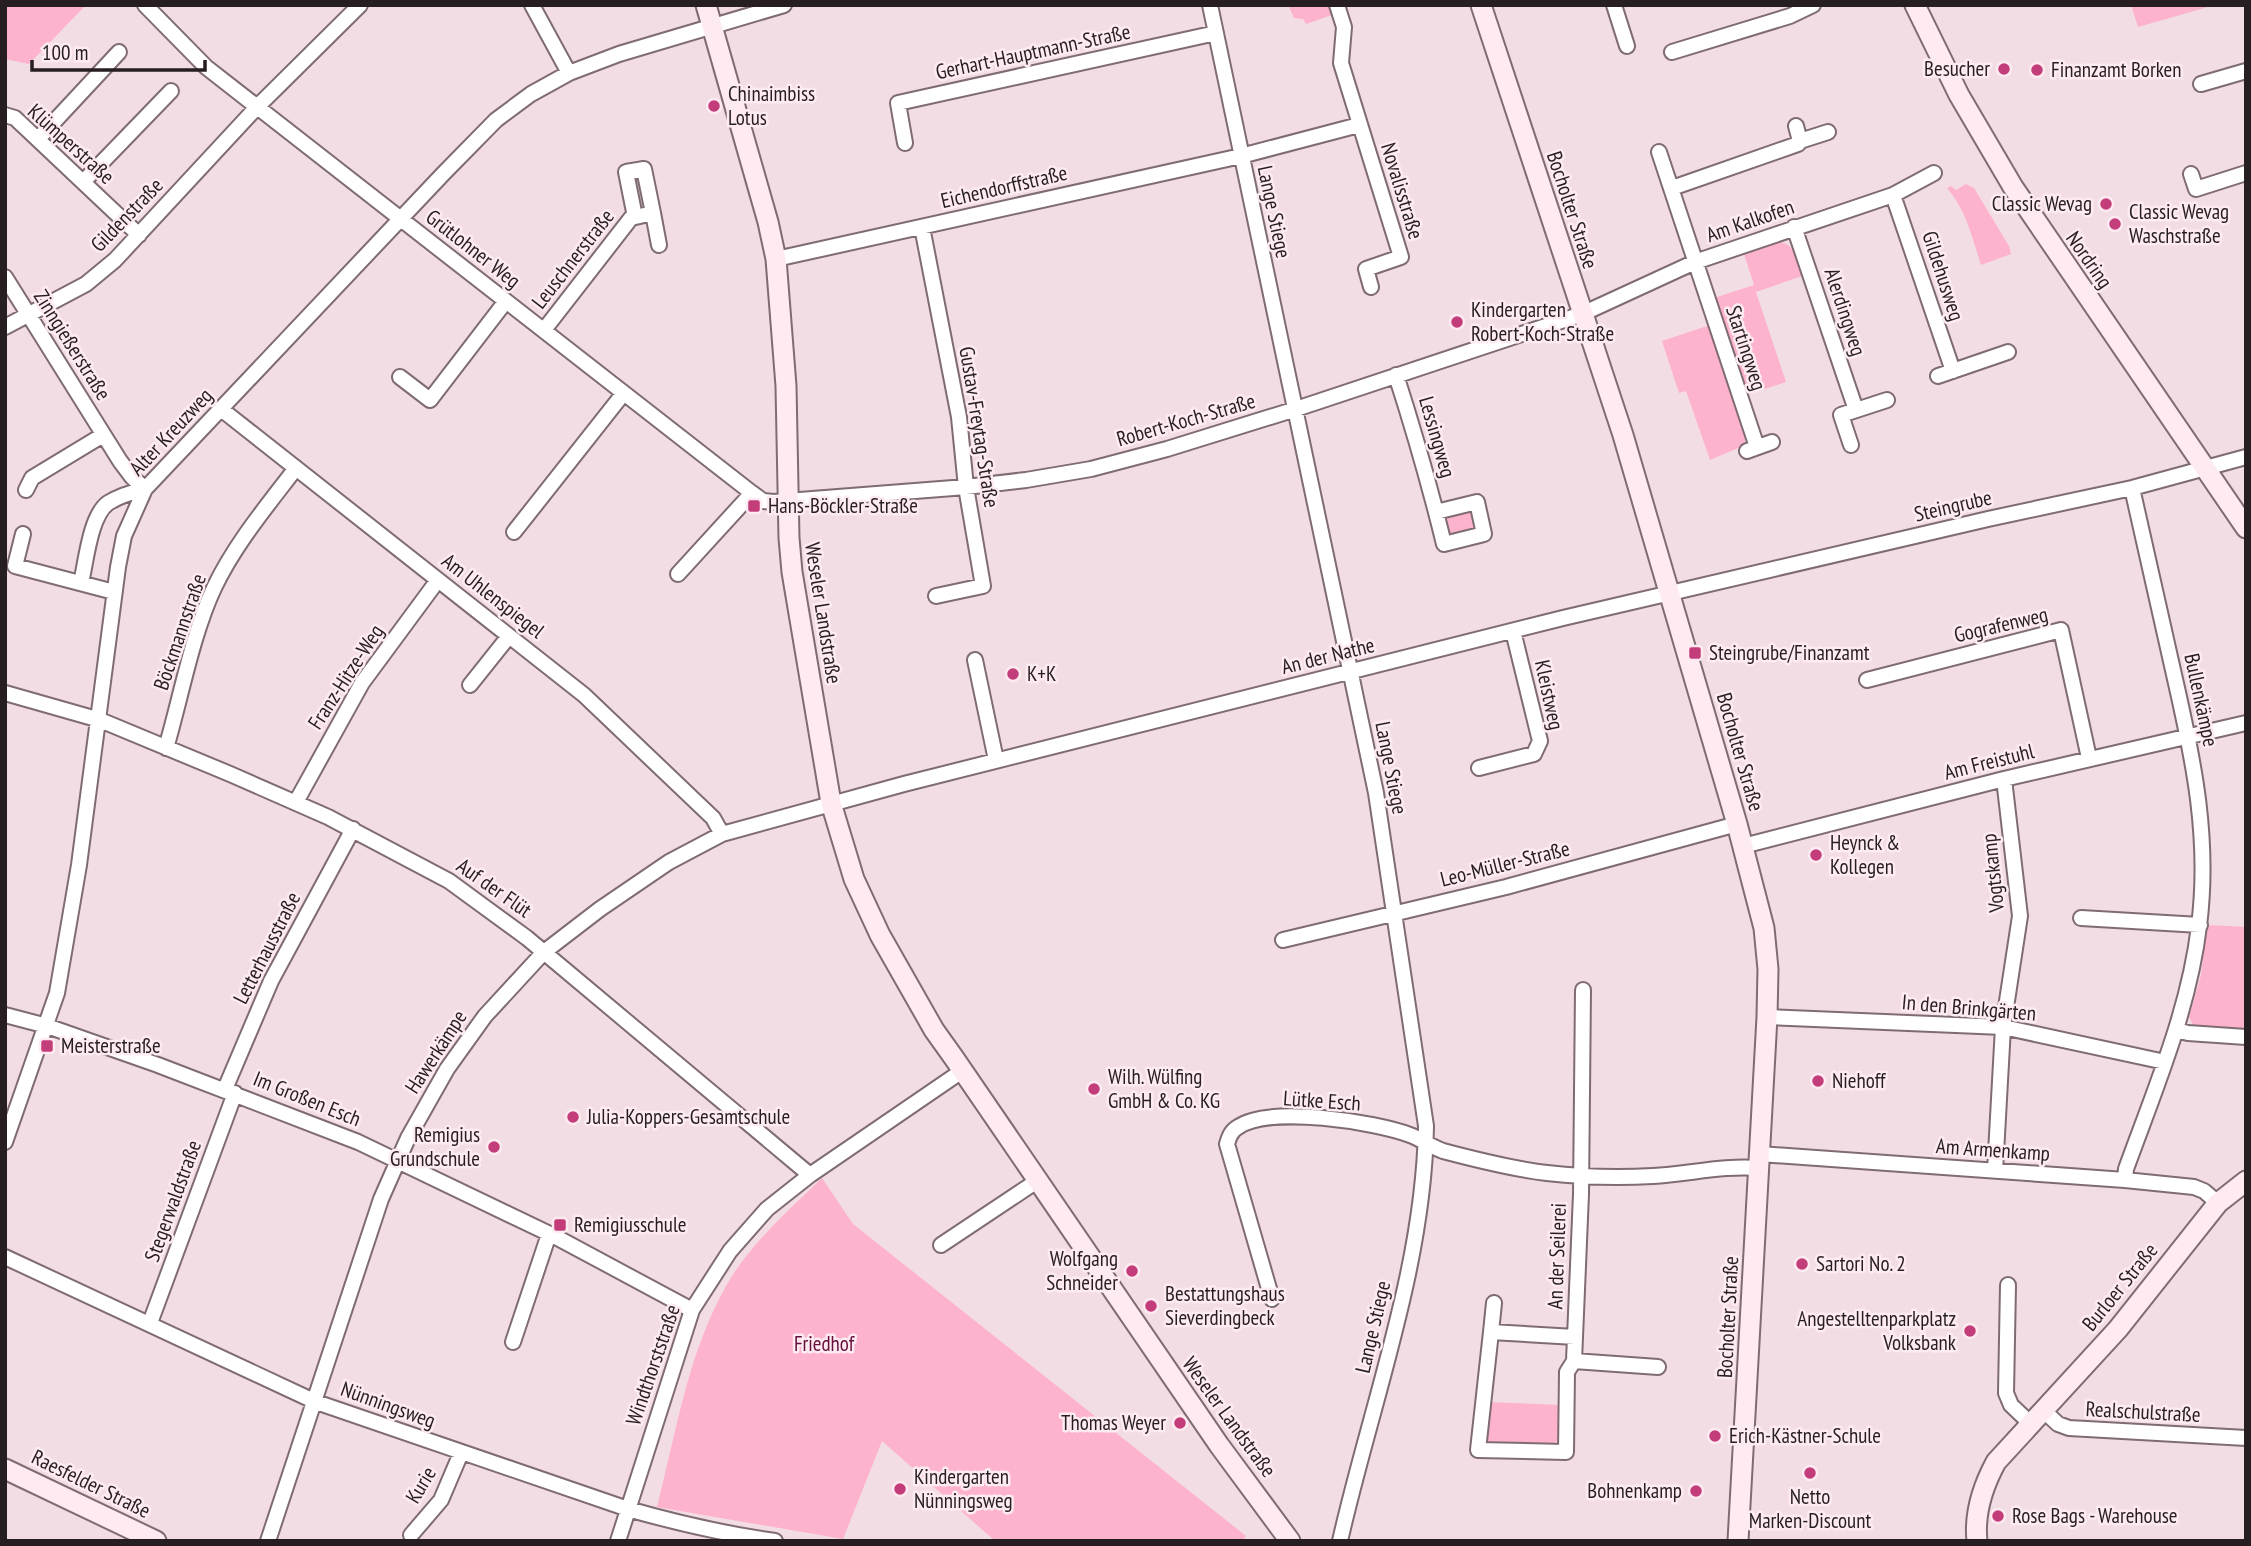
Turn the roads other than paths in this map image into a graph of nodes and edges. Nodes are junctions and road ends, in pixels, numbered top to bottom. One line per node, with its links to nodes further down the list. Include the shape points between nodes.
1 (145, 5): 21 (street, Grütlohner Weg, via 206,66)
2 (360, 5): 21 (street, Gildenstraße)
3 (532, 5): 18 (street)
4 (706, 5): 12 (street, Weseler Landstraße)
5 (784, 5): 12 (street, Alter Kreuzweg)
6 (1210, 5): 13 (street, Lange Stiege)
7 (1337, 5): 23 (street, Novalisstraße, via 1344,27 1341,63)
8 (1481, 5): 49 (street, Bocholter Straße)
9 (1614, 5): 14 (street)
10 (1813, 5): 16 (street)
11 (1915, 5): 67 (street, Nordring, via 2013,187)
12 (712, 26): 18 (street, Alter Kreuzweg); 44 (street, Weseler Landstraße)
13 (1216, 33): 28 (street, Gerhart-Hauptmann-Straße, via 898,103); 30 (street, Lange Stiege)
14 (1627, 46)
15 (119, 52): 26 (street)
16 (1672, 52)
17 (2246, 71): 19 (street)
18 (569, 73): 39 (street, Alter Kreuzweg, via 496,120)
19 (2201, 84)
20 (171, 91): 34 (street)
21 (257, 107): 39 (street, Grütlohner Weg); 42 (street, Gildenstraße)
22 (5, 115): 26 (street, Klümperstraße)
23 (1359, 125): 30 (street, Novalisstraße); 47 (street, Novalisstraße, via 1401,257 1366,269)
24 (1796, 127): 27 (street)
25 (1828, 132): 27 (street)
26 (38, 139): 34 (street, Klümperstraße)
27 (1800, 141): 35 (street)
28 (905, 143)
29 (1659, 152): 35 (street, Startingweg)
30 (1241, 156): 40 (street, Eichendorffstraße); 61 (street, Lange Stiege)
31 (1934, 173): 36 (street, Am Kalkofen)
32 (2246, 173): 33 (street, via 2196,189)
33 (2191, 174)
34 (83, 182): 42 (street, Klümperstraße)
35 (1672, 188): 45 (street, Startingweg)
36 (1893, 194): 41 (street, Am Kalkofen); 54 (street, Gildehusweg)
37 (653, 213): 38 (street, Leuschnerstraße); 38 (street, Leuschnerstraße, via 644,169 626,172); 43 (street, Leuschnerstraße)
38 (635, 216): 52 (street, Leuschnerstraße)
39 (401, 220): 48 (street, Grütlohner Weg); 60 (street, Alter Kreuzweg)
40 (922, 227): 44 (street, Eichendorffstraße); 69 (street, Gustav-Freytag-Straße, via 959,417)
41 (1794, 227): 45 (street, Am Kalkofen); 62 (street, Alerdingweg)
42 (139, 235): 50 (street, Gildenstraße, via 86,284)
43 (659, 244)
44 (776, 259): 74 (street, Weseler Landstraße, via 786,386)
45 (1695, 262): 49 (street, Am Kalkofen); 64 (street, Startingweg, via 1752,449)
46 (5, 277): 50 (street, Zinngießerstraße)
47 (1371, 287)
48 (506, 300): 52 (street, Grütlohner Weg); 57 (street, via 430,400)
49 (1582, 314): 55 (street, Robert-Koch-Straße); 83 (street, Bocholter Straße)
50 (29, 316): 51 (street, Gildenstraße); 63 (street, Zinngießerstraße)
51 (5, 327)
52 (544, 330): 58 (street, Grütlohner Weg)
53 (2008, 352): 54 (street)
54 (1953, 371): 56 (street)
55 (1396, 375): 61 (street, Robert-Koch-Straße); 75 (street, Lessingweg)
56 (1938, 376)
57 (400, 377)
58 (623, 394): 73 (street, Grütlohner Weg); 77 (street)
59 (1887, 400): 62 (street)
60 (221, 409): 68 (street, Am Uhlenspiegel); 71 (street, Alter Kreuzweg)
61 (1296, 409): 69 (street, Robert-Koch-Straße, via 1091,469); 88 (street, Lange Stiege)
62 (1856, 410): 65 (street, via 1842,415)
63 (103, 435): 71 (street, Zinngießerstraße); 72 (street, Zinngießerstraße, via 32,478)
64 (1772, 442)
65 (1851, 445)
66 (2246, 457): 67 (street, Steingrube)
67 (2204, 467): 70 (street, Steingrube); 76 (street, Nordring)
68 (296, 468): 80 (street, Am Uhlenspiegel); 95 (street, Böckmannstraße, via 231,556 214,588)
69 (965, 487): 74 (street, Robert-Koch-Straße); 84 (street, Gustav-Freytag-Straße, via 983,586)
70 (2132, 488): 83 (street, Steingrube); 94 (street, Bullenkämpe)
71 (145, 489): 81 (street, via 106,505 95,521); 82 (street, Alter Kreuzweg, via 124,536)
72 (26, 490)
73 (752, 493): 74 (street, Grütlohner Weg, via 763,500); 79 (street)
74 (788, 501): 101 (street, Weseler Landstraße, via 792,572)
75 (1436, 512)
76 (2246, 528)
77 (514, 532)
78 (23, 534): 81 (street, via 15,566)
79 (678, 574)
80 (438, 580): 86 (street, Am Uhlenspiegel); 100 (street, Franz-Hitze-Weg, via 362,683)
81 (81, 583): 82 (street)
82 (114, 592): 92 (street, Alter Kreuzweg)
83 (1670, 593): 85 (street, An der Nathe); 102 (street, Bocholter Straße)
84 (936, 596)
85 (1513, 631): 88 (street, An der Nathe); 98 (street, Kleistweg, via 1540,741 1534,754)
86 (509, 636): 90 (street); 104 (street, Am Uhlenspiegel, via 591,702 713,818)
87 (975, 660): 97 (street)
88 (1350, 671): 97 (street, An der Nathe); 106 (street, Lange Stiege)
89 (1867, 680): 96 (street, Gografenweg, via 2061,630)
90 (470, 685)
91 (5, 693): 92 (street, Auf der Flüt)
92 (100, 720): 95 (street, Auf der Flüt); 114 (street, Alter Kreuzweg, via 75,891)
93 (2246, 723): 94 (street, Am Freistuhl)
94 (2188, 737): 96 (street, Am Freistuhl); 108 (street, Bullenkämpe, via 2203,834)
95 (166, 748): 100 (street, Auf der Flüt)
96 (2089, 758): 99 (street, Am Freistuhl)
97 (996, 760): 101 (street, An der Nathe)
98 (1479, 768)
99 (2004, 779): 105 (street, Am Freistuhl); 115 (street, Vogtskamp, via 2020,916)
100 (296, 802): 103 (street, Auf der Flüt)
101 (831, 803): 104 (street, Hawerkämpe); 119 (street, Weseler Landstraße, via 854,879 880,935)
102 (1737, 824): 105 (street, Bocholter Straße); 106 (street, Leo-Müller-Straße)
103 (352, 829): 110 (street, Auf der Flüt, via 449,881); 120 (street, Letterhausstraße, via 271,981)
104 (722, 834): 110 (street, Hawerkämpe, via 669,862)
105 (1743, 846): 113 (street, Bocholter Straße, via 1764,928)
106 (1395, 913): 109 (street, Leo-Müller-Straße); 122 (street, Lange Stiege)
107 (2081, 918): 108 (street)
108 (2200, 925): 116 (street, Bullenkämpe)
109 (1283, 940)
110 (544, 952): 123 (street, Hawerkämpe, via 485,1016 447,1069); 126 (street, Auf der Flüt)
111 (1583, 990): 127 (street)
112 (5, 1014): 114 (street)
113 (1767, 1017): 115 (street, In den Brinkgärten); 124 (street, Bocholter Straße)
114 (47, 1026): 120 (street, Im Großen Esch); 121 (street, Alter Kreuzweg)
115 (2003, 1027): 118 (street, In den Brinkgärten); 125 (street, Vogtskamp)
116 (2176, 1030): 117 (street); 118 (street, Bullenkämpe)
117 (2246, 1037)
118 (2165, 1062): 128 (street, Bullenkämpe)
119 (962, 1071): 126 (street, Windthorststraße); 129 (street, Weseler Landstraße)
120 (230, 1091): 123 (street, Im Großen Esch); 139 (street, Stegerwaldstraße)
121 (5, 1142)
122 (1425, 1143): 127 (street, Lütke Esch, via 1515,1168); 136 (street, Lütke Esch, via 1411,1135 1359,1123 1302,1116 1277,1116 1240,1125 1231,1133 1227,1144 1230,1158); 157 (street, Lange Stiege, via 1401,1303)
123 (397, 1161): 132 (street, Im Großen Esch); 145 (street, Hawerkämpe)
124 (1759, 1161): 125 (street, Am Armenkamp); 127 (street, Lütke Esch, via 1742,1167 1654,1176); 158 (street, Bocholter Straße)
125 (1995, 1171): 128 (street, Am Armenkamp)
126 (810, 1175): 138 (street, Windthorststraße, via 767,1209 730,1251)
127 (1580, 1176): 141 (street, An der Seilerei)
128 (2125, 1180): 131 (street, Am Armenkamp, via 2194,1187)
129 (1037, 1181): 133 (street); 156 (street, Weseler Landstraße)
130 (2246, 1181): 131 (street, Burloer Straße)
131 (2218, 1203): 146 (street, Burloer Straße, via 2118,1329)
132 (549, 1234): 138 (street, Im Großen Esch); 142 (street)
133 (941, 1245)
134 (5, 1257): 139 (street, Nünningsweg)
135 (2008, 1285): 146 (street, via 2006,1393 2011,1405)
136 (1272, 1298)
137 (1493, 1303): 140 (street)
138 (692, 1310): 150 (street, Windthorststraße)
139 (150, 1323): 145 (street, Nünningsweg)
140 (1491, 1332): 141 (street, An der Seilerei); 143 (street, An der Seilerei, via 1478,1450 1566,1452 1567,1372)
141 (1575, 1337): 143 (street, An der Seilerei)
142 (513, 1342)
143 (1574, 1361): 144 (street)
144 (1658, 1367)
145 (316, 1402): 148 (street, Nünningsweg); 153 (street, Hawerkämpe)
146 (2037, 1418): 147 (street, Realschulstraße, via 2069,1428); 159 (street, Burloer Straße, via 1990,1474 1978,1510)
147 (2246, 1438)
148 (461, 1453): 150 (street, Nünningsweg); 151 (street, Kurie, via 441,1500)
149 (5, 1469): 152 (street, Raesfelder Straße)
150 (628, 1509): 154 (street, Windthorststraße); 155 (street, Nünningsweg)
151 (411, 1535)
152 (156, 1541)
153 (268, 1541)
154 (618, 1541)
155 (775, 1541)
156 (1290, 1541)
157 (1340, 1541)
158 (1738, 1541)
159 (1977, 1541)

